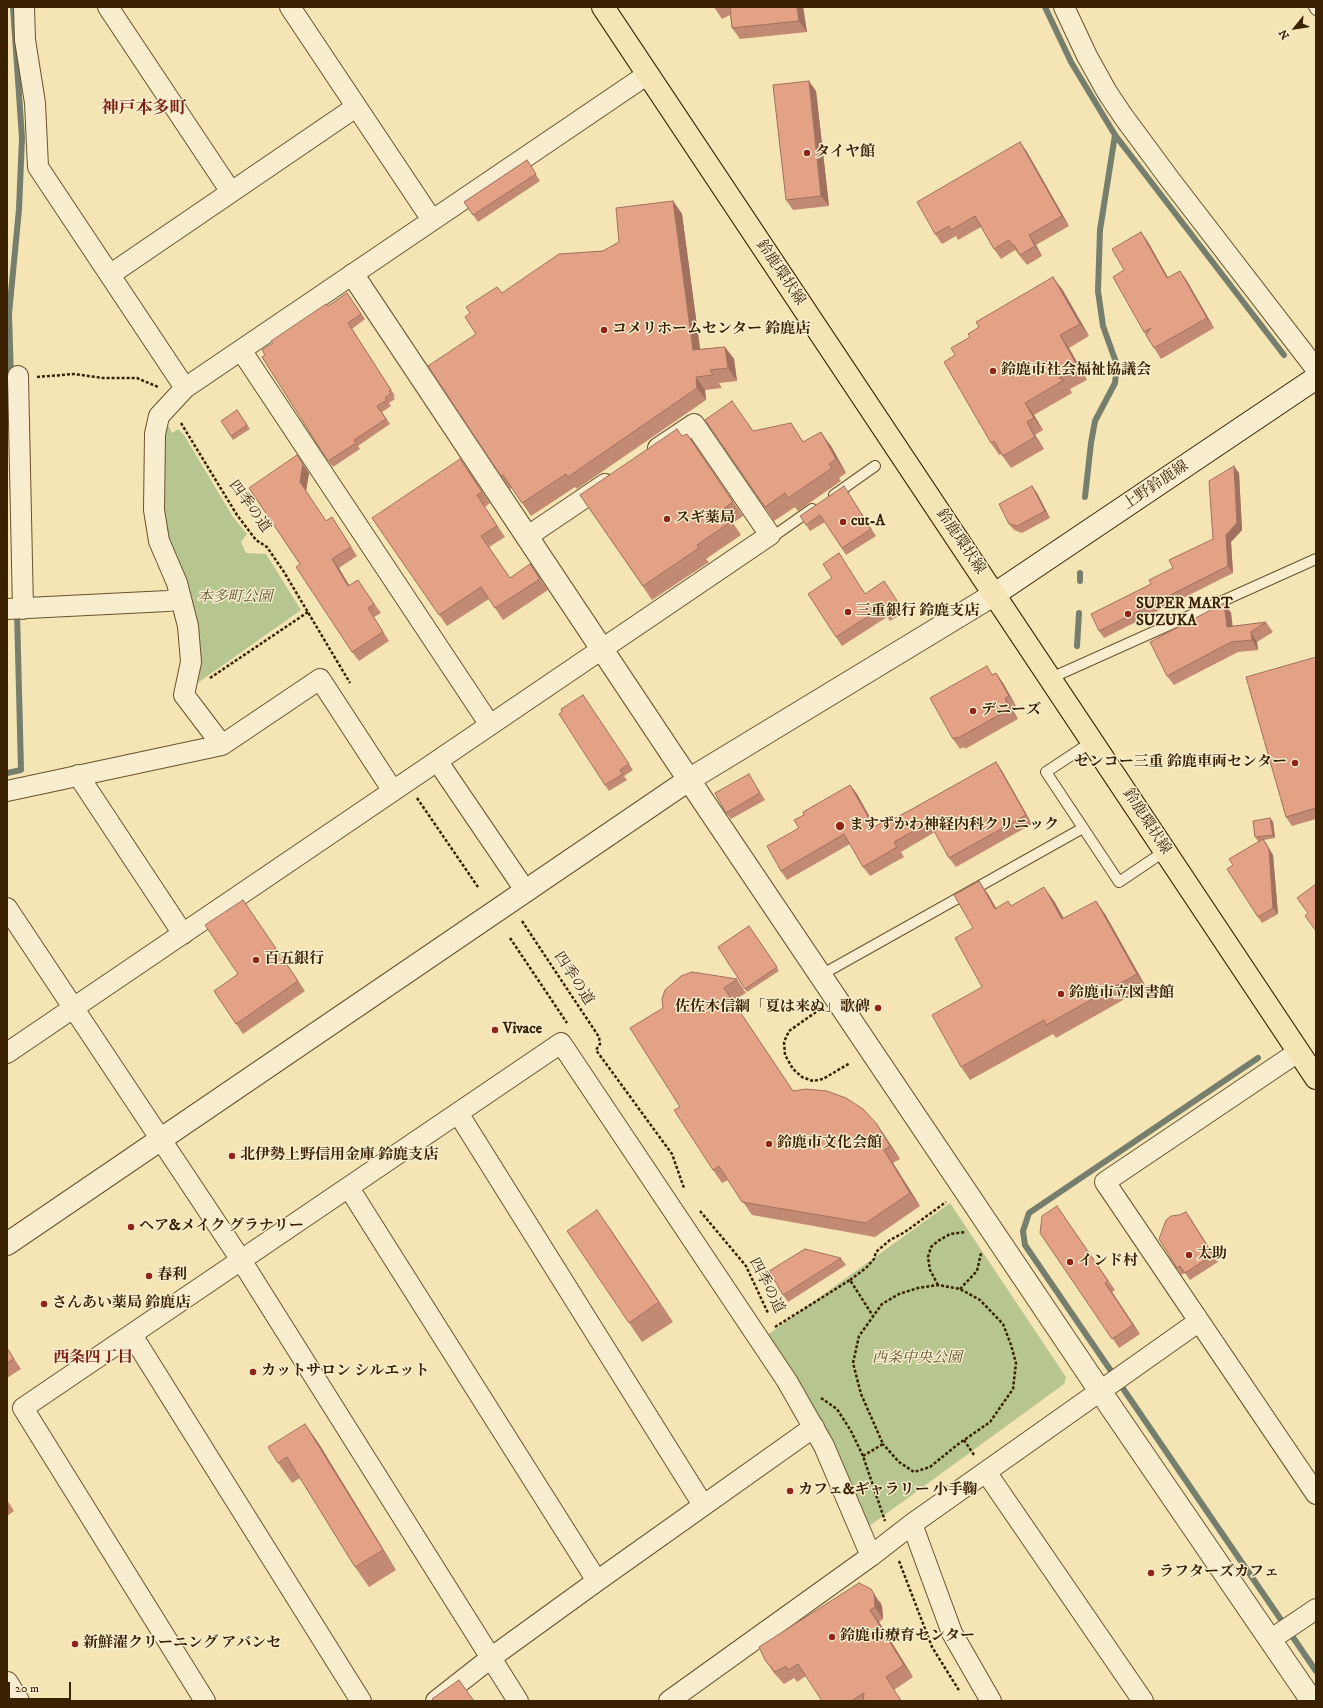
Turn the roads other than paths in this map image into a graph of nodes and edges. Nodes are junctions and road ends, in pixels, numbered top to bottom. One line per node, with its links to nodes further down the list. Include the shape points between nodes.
1 (24, 7): 12 (street, via 35,103 38,167)
2 (108, 7): 10 (street)
3 (290, 7): 9 (street)
4 (604, 7): 8 (main road, 鈴鹿環状線)
5 (1064, 7): 15 (street, via 1090,62 1123,116)
6 (1314, 7): 7 (lane)
7 (1316, 10)
8 (648, 74): 11 (street); 25 (main road, 鈴鹿環状線)
9 (356, 107): 10 (street); 11 (street)
10 (231, 192): 12 (street)
11 (432, 220): 13 (street)
12 (111, 274): 18 (street)
13 (352, 275): 14 (street); 23 (street)
14 (241, 350): 18 (street); 30 (street)
15 (1316, 369)
16 (18, 376): 27 (street)
17 (1316, 378): 25 (street, 上野鈴鹿線)
18 (185, 388): 26 (street, via 159,416 155,434 154,510 159,541)
19 (643, 458): 22 (street, via 694,424)
20 (875, 466): 22 (lane, via 778,533)
21 (618, 475): 23 (street)
22 (770, 535): 28 (street)
23 (528, 536): 28 (street)
24 (1316, 559): 29 (lane)
25 (995, 594): 29 (main road, 鈴鹿環状線); 35 (street, 上野鈴鹿線)
26 (181, 599): 27 (street); 32 (street, via 188,626 191,662 184,695)
27 (17, 609)
28 (602, 649): 30 (street); 35 (street)
29 (1051, 678): 31 (main road, 鈴鹿環状線)
30 (490, 725): 33 (street)
31 (1093, 741): 38 (lane, via 1046,772); 39 (main road, 鈴鹿環状線)
32 (222, 745): 34 (street); 36 (street, via 320,679)
33 (438, 762): 36 (street); 40 (street)
34 (78, 775): 37 (street); 42 (street)
35 (690, 779): 40 (street, 上野鈴鹿線); 43 (street)
36 (400, 787): 42 (street)
37 (7, 791)
38 (1084, 828): 39 (lane, via 1119,882); 43 (lane)
39 (1165, 851): 45 (main road, 鈴鹿環状線)
40 (526, 890): 49 (street, 上野鈴鹿線)
41 (7, 908): 44 (street)
42 (183, 934): 44 (street)
43 (821, 974): 55 (street)
44 (74, 1009): 46 (street); 49 (street)
45 (1298, 1052): 47 (main road, 鈴鹿環状線); 53 (street, via 1105,1182)
46 (7, 1053)
47 (1316, 1078)
48 (458, 1113): 50 (street); 56 (street, via 561,1043); 59 (street)
49 (161, 1139): 51 (street, 上野鈴鹿線); 52 (street)
50 (349, 1188): 52 (street); 62 (street)
51 (7, 1244)
52 (241, 1260): 54 (street); 65 (street)
53 (1198, 1322): 55 (street); 58 (street)
54 (132, 1335): 68 (street, via 23,1408); 69 (street)
55 (1103, 1389): 57 (street); 64 (street)
56 (814, 1427): 59 (street); 61 (street)
57 (981, 1464): 60 (street); 74 (street)
58 (1316, 1494)
59 (703, 1505): 62 (street)
60 (912, 1524): 61 (street); 73 (street, via 952,1633)
61 (871, 1556): 72 (street)
62 (597, 1581): 65 (street)
63 (1316, 1609): 64 (street)
64 (1273, 1638): 75 (street)
65 (492, 1657): 70 (street); 71 (street)
66 (7, 1683): 67 (street)
67 (18, 1701)
68 (204, 1701)
69 (361, 1701)
70 (436, 1701)
71 (518, 1701)
72 (669, 1701)
73 (991, 1701)
74 (1143, 1701)
75 (1312, 1701)

